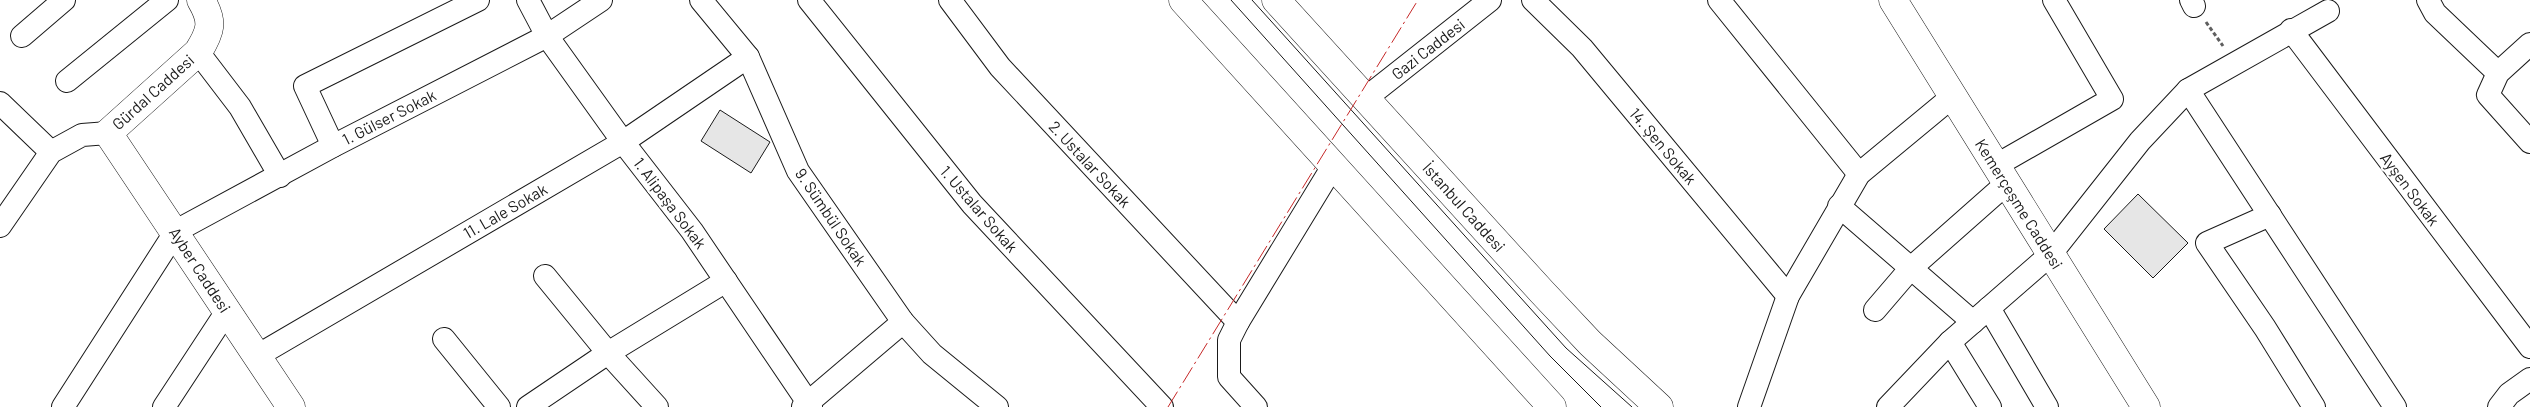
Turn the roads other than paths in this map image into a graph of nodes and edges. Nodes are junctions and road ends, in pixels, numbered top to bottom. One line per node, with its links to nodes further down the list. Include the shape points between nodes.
1 (64, 0): 20 (street)
2 (167, 0): 26 (street)
3 (201, 0): 23 (main road, Gürdal Caddesi, via 209,14 210,26)
4 (478, 0): 34 (street, via 305,86)
5 (528, 0): 21 (street, 1. Alipaşa Sokak)
6 (601, 0): 21 (street, 1. Gülser Sokak)
7 (701, 0): 24 (street, 9. Sümbül Sokak)
8 (809, 0): 68 (street, 1. Ustalar Sokak, via 972,204)
9 (950, 0): 53 (street, 2. Ustalar Sokak, via 1000,68)
10 (1182, 0): 36 (main road)
11 (1276, 0): 28 (main road, İstanbul Caddesi)
12 (1490, 0): 28 (street, Gazi Caddesi)
13 (1533, 0): 48 (street, 14. Şen Sokak, via 1582,48)
14 (1719, 0): 37 (street)
15 (1894, 0): 29 (main road, Kemerçeşme Caddesi)
16 (2054, 0): 38 (street, via 2112,99)
17 (2428, 0): 25 (street, via 2435,13)
18 (2328, 11): 19 (street)
19 (2291, 30): 27 (street); 56 (street, Ayşen Sokak)
20 (22, 36)
21 (547, 36): 32 (street, 1. Alipaşa Sokak); 34 (street, 1. Gülser Sokak)
22 (2530, 44): 25 (street)
23 (198, 52): 31 (main road, Gürdal Caddesi); 39 (street, Gürdal Caddesi, via 240,107)
24 (748, 57): 32 (street, 11. Lale Sokak); 52 (street, 9. Sümbül Sokak, via 798,171)
25 (2498, 73): 33 (street, via 2488,95)
26 (67, 81)
27 (2188, 90): 41 (street); 44 (street, via 2140,141)
28 (1366, 98): 71 (main road, İstanbul Caddesi, via 1590,343)
29 (1952, 98): 37 (street); 38 (main road, Kemerçeşme Caddesi)
30 (0, 103): 35 (street)
31 (108, 133): 35 (street, via 82,135); 43 (main road, Ayber Caddesi)
32 (623, 142): 47 (street, 1. Alipaşa Sokak); 58 (street, 11. Lale Sokak)
33 (2530, 142)
34 (333, 146): 39 (street, 1. Gülser Sokak)
35 (51, 152): 42 (street)
36 (1332, 166): 53 (street); 70 (main road)
37 (1859, 174): 40 (street)
38 (2000, 175): 44 (main road, Kemerçeşme Caddesi); 45 (street)
39 (280, 176): 43 (street, 1. Gülser Sokak)
40 (1839, 206): 45 (street); 48 (street)
41 (2270, 215): 77 (street, via 2207,243); 78 (street)
42 (0, 226)
43 (176, 232): 50 (main road, Ayber Caddesi); 62 (street)
44 (2050, 255): 51 (street); 76 (main road, Kemerçeşme Caddesi)
45 (1911, 268): 49 (street); 51 (street)
46 (545, 276): 57 (street)
47 (726, 281): 57 (street); 61 (street, 1. Alipaşa Sokak)
48 (1788, 296): 72 (street)
49 (1874, 310)
50 (227, 311): 58 (main road, Ayber Caddesi); 60 (street)
51 (1981, 315): 55 (street); 75 (street)
52 (904, 322): 61 (street); 67 (street, 9. Sümbül Sokak, via 932,354)
53 (1238, 322): 69 (street, via 1229,340 1229,377)
54 (444, 339): 64 (street)
55 (1950, 342): 73 (street); 74 (street)
56 (2530, 347)
57 (608, 353): 65 (street); 66 (street)
58 (257, 356): 63 (main road, Ayber Caddesi)
59 (2530, 379): 79 (street, via 2509,394)
60 (171, 402)
61 (807, 406)
62 (63, 407)
63 (291, 407)
64 (499, 407)
65 (528, 407)
66 (657, 407)
67 (997, 407)
68 (1162, 407)
69 (1256, 407)
70 (1552, 407)
71 (1659, 407)
72 (1749, 407)
73 (1888, 407)
74 (1990, 407)
75 (2047, 407)
76 (2146, 407)
77 (2314, 407)
78 (2395, 407)
79 (2499, 407)

